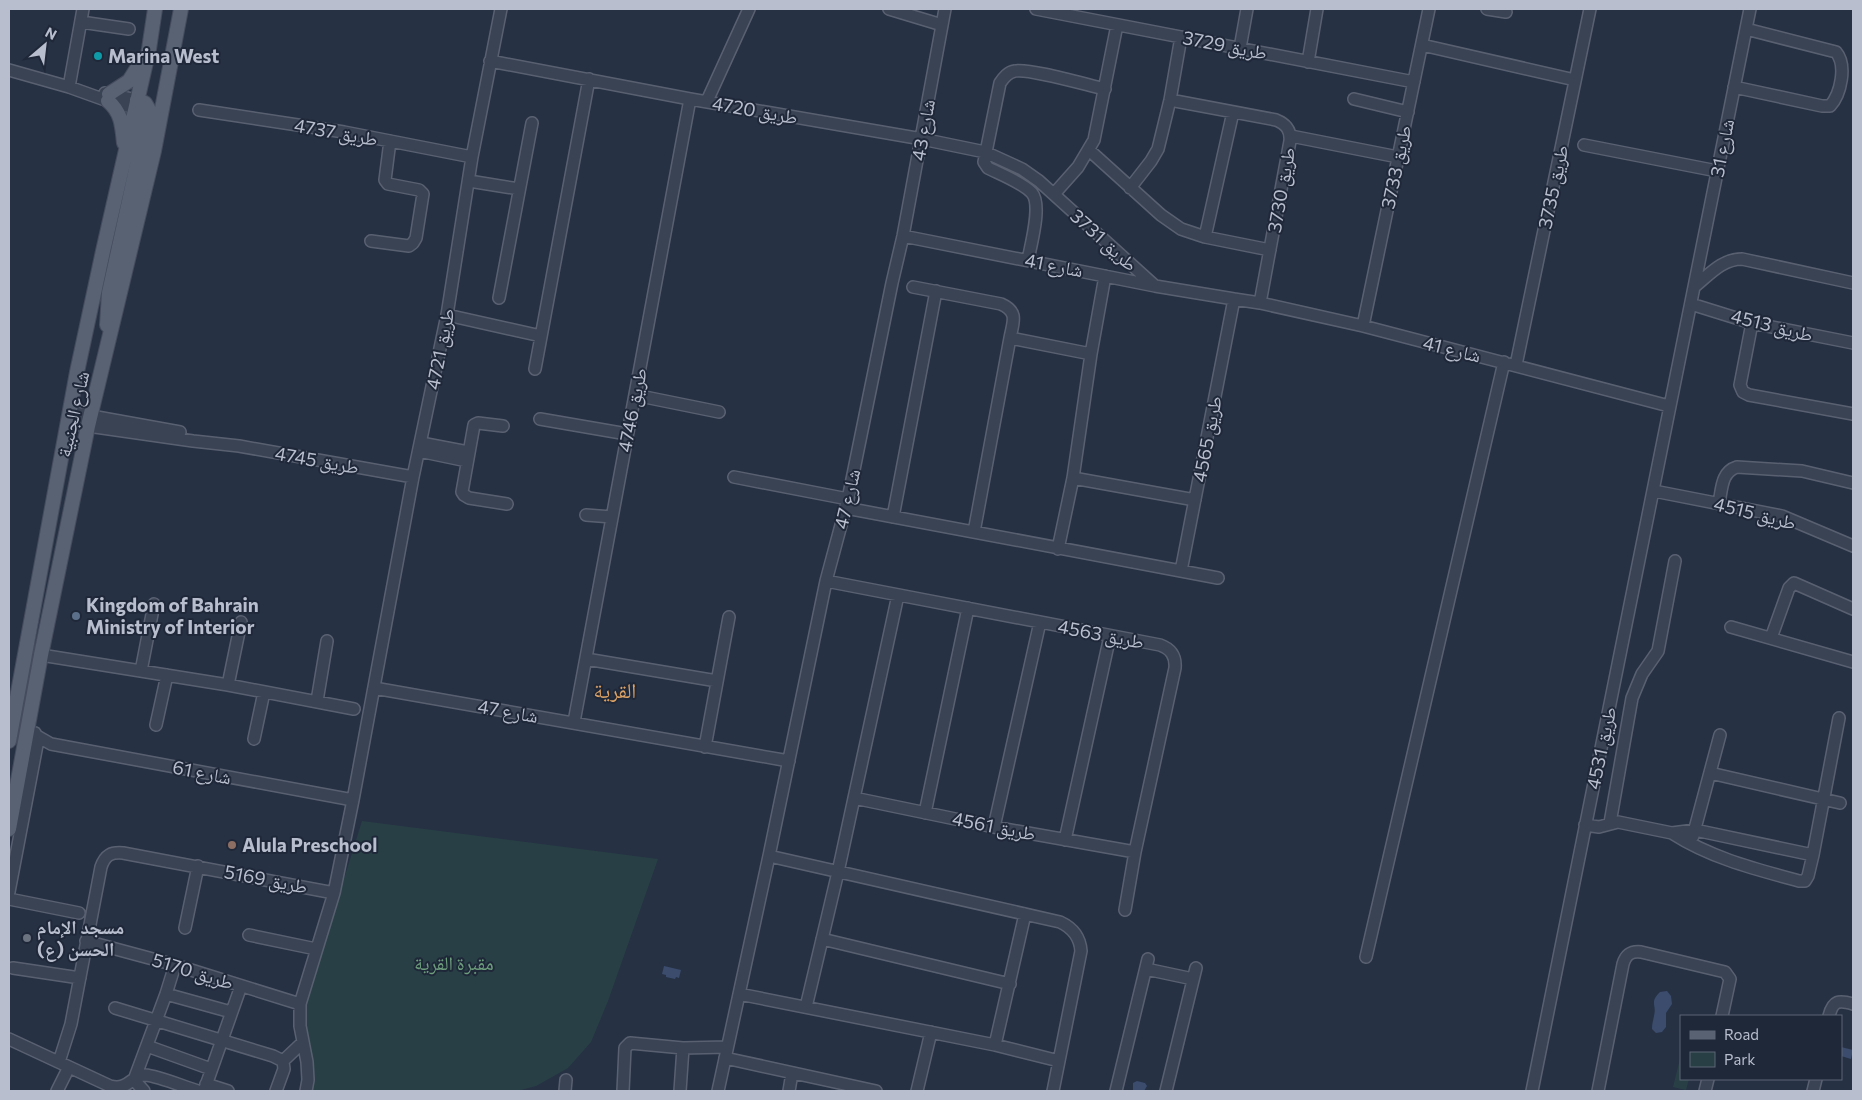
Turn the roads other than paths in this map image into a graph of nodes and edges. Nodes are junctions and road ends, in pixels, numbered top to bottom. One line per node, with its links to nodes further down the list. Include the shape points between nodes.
1 (84, 9): 16 (street)
2 (155, 9): 24 (main road, شارع الجنبية)
3 (181, 9): 34 (main road, شارع الجنبية)
4 (500, 9): 25 (street, طريق 4721)
5 (749, 9): 39 (street)
6 (889, 9): 18 (street)
7 (945, 9): 18 (street, شارع 43)
8 (1036, 9): 17 (street, طريق 3729)
9 (1247, 9): 23 (street)
10 (1317, 9): 26 (street)
11 (1429, 9): 22 (street, طريق 3733)
12 (1487, 9): 15 (street)
13 (1590, 9): 29 (street, طريق 3735)
14 (1750, 9): 20 (street, شارع 31)
15 (1506, 12)
16 (81, 22): 19 (street); 31 (street)
17 (1117, 24): 21 (street, طريق 3729); 33 (street, طريق 3731)
18 (942, 25): 46 (street, شارع 43)
19 (129, 29)
20 (1746, 29): 32 (street, شارع 31); 32 (street, via 1836,52 1842,64 1839,87 1830,106)
21 (1181, 37): 23 (street, طريق 3729); 38 (street)
22 (1422, 45): 29 (street); 30 (street, طريق 3733)
23 (1240, 48): 26 (street, طريق 3729)
24 (149, 49): 35 (main road, via 129,81); 40 (main road, شارع الجنبية)
25 (490, 61): 28 (street, طريق 4720); 52 (street, طريق 4721)
26 (1308, 62): 30 (street, طريق 3729)
27 (9, 70): 31 (street)
28 (589, 79): 36 (street, طريق 4720); 77 (street)
29 (1575, 80): 83 (street, طريق 3735)
30 (1414, 82): 43 (street, طريق 3733)
31 (69, 87): 35 (street, via 85,88)
32 (1734, 87): 54 (street, شارع 31)
33 (1105, 89): 49 (street, طريق 3731); 51 (street, via 1024,70 1010,72 1000,82)
34 (165, 92): 40 (street, via 158,105); 79 (main road, شارع الجنبية)
35 (109, 98): 40 (street); 50 (main road, via 120,116)
36 (690, 98): 39 (street, طريق 4720); 85 (street, طريق 4746)
37 (1354, 99): 43 (street)
38 (1170, 100): 42 (street, طريق 3730); 56 (street, via 1158,150)
39 (707, 102): 46 (street, طريق 4720)
40 (141, 106): 50 (main road, شارع الجنبية); 79 (main road, via 107,314)
41 (199, 110): 47 (street, طريق 4737)
42 (1233, 112): 45 (street, طريق 3730, via 1281,122); 60 (street)
43 (1408, 112): 53 (street, طريق 3733)
44 (532, 123): 57 (street)
45 (1290, 136): 53 (street); 62 (street, طريق 3730)
46 (922, 139): 51 (street, طريق 3731); 59 (street, شارع 43)
47 (390, 141): 52 (street, طريق 4737); 61 (street, via 385,180 388,184 419,190 424,194 413,243 409,246)
48 (1584, 145): 54 (street)
49 (1089, 150): 56 (street, طريق 3730); 58 (street, طريق 3731)
50 (126, 152): 89 (main road, شارع الجنبية)
51 (985, 152): 58 (street, طريق 3731, via 1022,169); 63 (street, via 984,162 988,168 1030,190 1036,200)
52 (472, 157): 55 (street, طريق 4721)
53 (1398, 157): 76 (street, طريق 3733)
54 (1717, 171): 68 (street, شارع 31)
55 (469, 181): 57 (street); 74 (street, طريق 4721)
56 (1130, 188): 60 (street, طريق 3730, via 1170,223)
57 (519, 189): 70 (street)
58 (1054, 194): 66 (street, طريق 3731)
59 (904, 236): 63 (street, شارع 41); 102 (street, شارع 47)
60 (1205, 237): 62 (street, طريق 3730)
61 (372, 240)
62 (1270, 250): 72 (street, طريق 3730)
63 (1028, 260): 64 (street, شارع 41)
64 (1105, 276): 66 (street, شارع 41); 81 (street)
65 (1853, 282): 68 (street, via 1734,259 1718,267)
66 (1155, 286): 71 (street, شارع 41)
67 (913, 287): 69 (street)
68 (1694, 287): 73 (street, شارع 31)
69 (936, 291): 78 (street, via 1010,307 1013,313); 107 (street)
70 (500, 298)
71 (1233, 303): 72 (street, شارع 41); 101 (street, طريق 4565)
72 (1260, 303): 76 (street, شارع 41)
73 (1691, 304): 75 (street, طريق 4513); 86 (street, شارع 31)
74 (447, 315): 77 (street); 94 (street, طريق 4721)
75 (1752, 323): 80 (street, طريق 4513); 88 (street, via 1740,385 1743,392)
76 (1363, 326): 82 (street, شارع 41)
77 (541, 336): 84 (street)
78 (1010, 338): 81 (street); 108 (street)
79 (109, 341): 91 (main road, شارع الجنبية)
80 (1853, 343)
81 (1091, 354): 98 (street)
82 (1504, 362): 83 (street, شارع 41); 178 (street)
83 (1516, 365): 86 (street, شارع 41)
84 (535, 369)
85 (635, 395): 87 (street); 93 (street, طريق 4746)
86 (1669, 406): 100 (street, طريق 4531)
87 (719, 412)
88 (1853, 414)
89 (68, 418): 91 (street, طريق 4745); 143 (main road, شارع الجنبية)
90 (540, 419): 93 (street)
91 (89, 421): 96 (street, طريق 4745, via 194,434 220,443); 126 (main road, شارع الجنبية)
92 (503, 426): 95 (street, via 474,425)
93 (627, 434): 106 (street, طريق 4746)
94 (420, 447): 95 (street); 96 (street, طريق 4721)
95 (467, 456): 104 (street, via 464,494 469,498)
96 (413, 477): 133 (street, طريق 4721)
97 (734, 477): 102 (street)
98 (1073, 478): 101 (street); 110 (street)
99 (1853, 483): 103 (street, via 1802,471 1737,467 1725,476)
100 (1654, 491): 103 (street, طريق 4515); 155 (street, طريق 4531)
101 (1195, 500): 112 (street, طريق 4565)
102 (847, 503): 107 (street); 114 (street, شارع 47)
103 (1719, 503): 109 (street, طريق 4515, via 1782,516)
104 (507, 504)
105 (586, 515): 106 (street)
106 (612, 517): 127 (street, طريق 4746)
107 (893, 517): 108 (street)
108 (974, 532): 110 (street)
109 (1853, 546)
110 (1058, 549): 112 (street)
111 (1675, 561): 154 (street, via 1658,651 1642,674 1632,698)
112 (1181, 571): 113 (street)
113 (1218, 578)
114 (826, 581): 115 (street, طريق 4563); 147 (street, شارع 47)
115 (898, 594): 117 (street, طريق 4563); 149 (street)
116 (154, 604): 129 (street)
117 (968, 608): 121 (street, طريق 4563); 153 (street)
118 (1853, 609): 124 (street, via 1794,583 1789,588)
119 (729, 617): 131 (street)
120 (241, 622): 132 (street)
121 (1040, 622): 123 (street, طريق 4563); 156 (street)
122 (1731, 627): 124 (street)
123 (1110, 636): 160 (street); 162 (street, طريق 4563, via 1160,645 1173,653 1176,660)
124 (1771, 638): 128 (street)
125 (327, 642): 135 (street)
126 (41, 655): 129 (street); 140 (main road, شارع الجنبية)
127 (586, 659): 131 (street); 138 (street, طريق 4746)
128 (1853, 662)
129 (141, 671): 130 (street)
130 (167, 675): 132 (street); 139 (street)
131 (717, 681): 145 (street)
132 (228, 685): 134 (street)
133 (374, 688): 138 (street, شارع 47); 151 (street)
134 (264, 692): 135 (street); 142 (street)
135 (317, 701): 136 (street)
136 (354, 709)
137 (1839, 718): 150 (street)
138 (574, 722): 145 (street, شارع 47)
139 (156, 725)
140 (32, 730): 144 (street, شارع 61); 146 (street, via 38,742); 157 (main road, شارع الجنبية)
141 (1720, 735): 148 (street)
142 (254, 739)
143 (9, 741)
144 (52, 744): 146 (street); 151 (street, شارع 61)
145 (705, 746): 147 (street, شارع 47)
146 (36, 754): 167 (street)
147 (789, 761): 164 (street, شارع 47)
148 (1710, 773): 150 (street); 158 (street)
149 (854, 798): 153 (street, طريق 4561); 166 (street)
150 (1823, 798): 152 (street); 163 (street)
151 (353, 800): 168 (street)
152 (1840, 803)
153 (925, 812): 156 (street, طريق 4561)
154 (1610, 822): 155 (street, via 1600,826); 159 (street)
155 (1585, 825): 223 (street, طريق 4531)
156 (994, 827): 160 (street, طريق 4561)
157 (9, 829)
158 (1695, 830): 159 (street); 161 (street); 163 (street)
159 (1672, 833): 161 (street)
160 (1065, 840): 162 (street, طريق 4561)
161 (1691, 845): 163 (street, via 1730,862 1802,882 1807,879)
162 (1135, 852): 170 (street)
163 (1813, 855)
164 (769, 856): 166 (street); 185 (street, شارع 47)
165 (198, 866): 168 (street, طريق 5169); 173 (street, طريق 5169); 176 (street, طريق 5169, via 116,852 109,854 101,867)
166 (838, 872): 172 (street); 175 (street)
167 (9, 892)
168 (334, 893): 177 (street)
169 (9, 899): 171 (street)
170 (1125, 910)
171 (79, 913)
172 (1026, 914): 182 (street); 203 (street, via 1067,925 1080,943 1080,959)
173 (185, 928)
174 (249, 935): 177 (street)
175 (822, 940): 182 (street); 188 (street)
176 (86, 941): 179 (street, طريق 5170); 181 (street, طريق 5169)
177 (316, 949): 186 (street)
178 (1366, 957)
179 (175, 964): 183 (street, طريق 5170); 184 (street)
180 (12, 968): 181 (street)
181 (80, 978): 204 (street, طريق 5169)
182 (1010, 984): 198 (street)
183 (241, 986): 186 (street, طريق 5170); 190 (street)
184 (166, 994): 190 (street); 193 (street)
185 (739, 994): 188 (street); 201 (street, شارع 47)
186 (300, 1004): 197 (street)
187 (1853, 1004): 192 (street, via 1835,1003)
188 (806, 1007): 194 (street)
189 (115, 1008): 193 (street)
190 (232, 1012): 196 (street)
191 (1722, 1015): 224 (street, via 1730,979 1725,972 1631,952 1623,964)
192 (1829, 1015)
193 (156, 1021): 196 (street); 199 (street)
194 (931, 1032): 198 (street); 219 (street)
195 (9, 1039): 204 (street)
196 (221, 1040): 202 (street); 205 (street)
197 (302, 1042): 202 (street); 213 (street, via 307,1062)
198 (995, 1045): 203 (street)
199 (147, 1046): 205 (street); 207 (street)
200 (683, 1048): 201 (street); 214 (street, via 626,1045); 215 (street)
201 (726, 1053): 206 (street); 216 (street, شارع 47)
202 (282, 1061): 212 (street, via 284,1069)
203 (1059, 1061): 220 (street)
204 (64, 1064): 207 (street, via 117,1088); 209 (street, طريق 5169)
205 (211, 1069): 208 (street)
206 (792, 1073): 217 (street); 218 (street)
207 (134, 1080): 208 (street, via 143,1075); 210 (street)
208 (203, 1089): 211 (street)
209 (57, 1091)
210 (144, 1091)
211 (228, 1091)
212 (276, 1091)
213 (306, 1091)
214 (623, 1091)
215 (680, 1091)
216 (718, 1091)
217 (789, 1091)
218 (876, 1091)
219 (917, 1091)
220 (1053, 1091)
221 (1116, 1091): 222 (street, via 1147,964 1195,973)
222 (1166, 1091)
223 (1532, 1091)
224 (1598, 1091)

